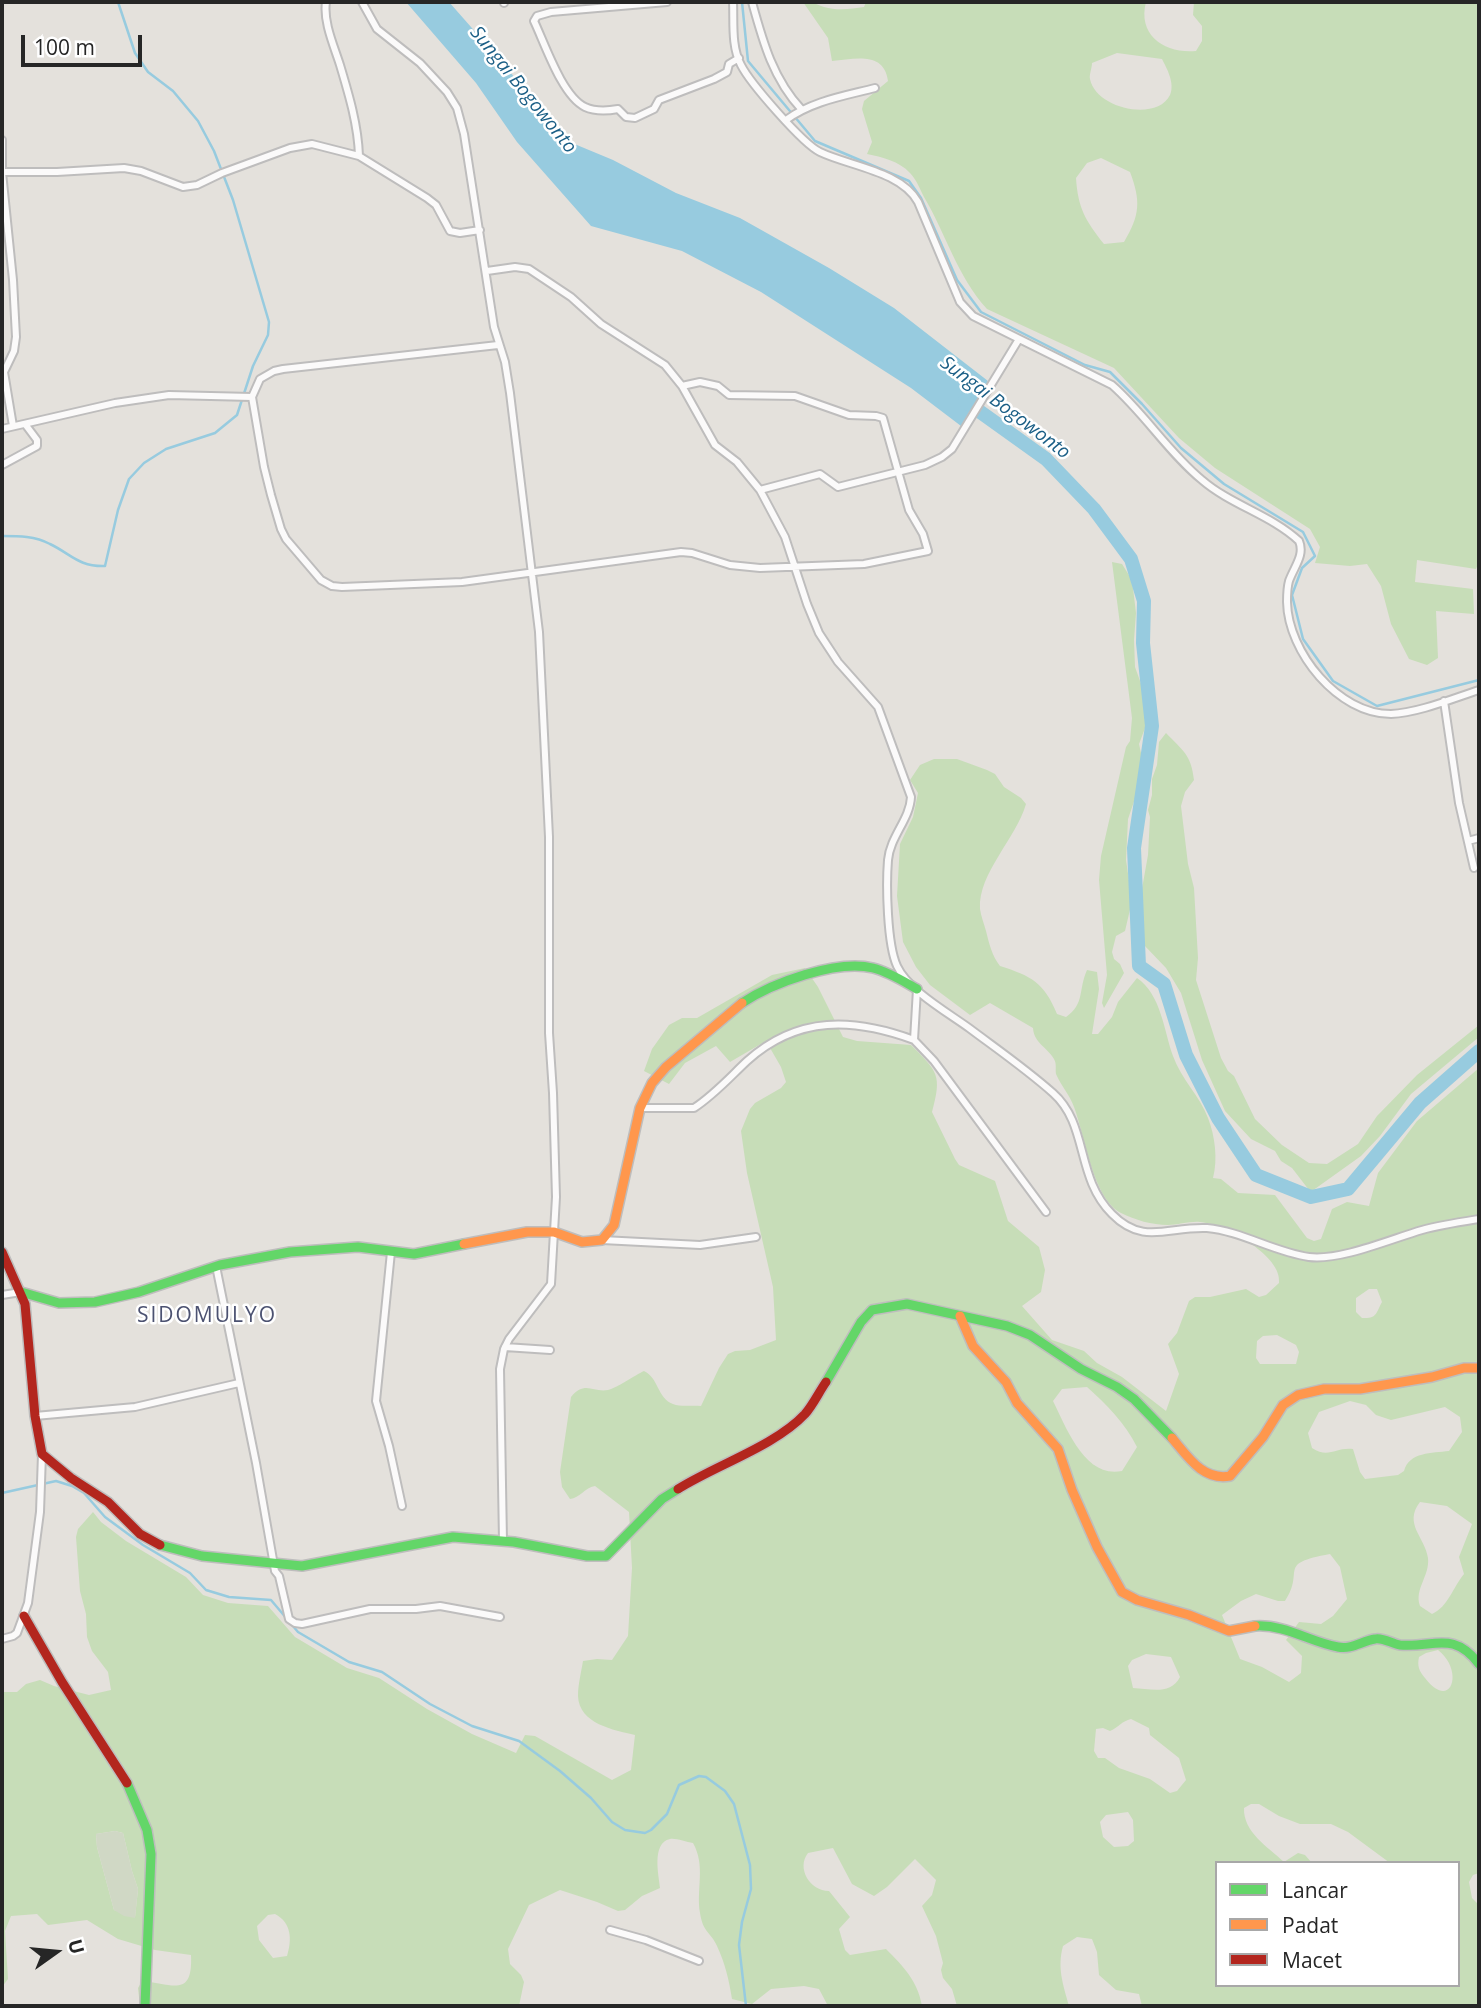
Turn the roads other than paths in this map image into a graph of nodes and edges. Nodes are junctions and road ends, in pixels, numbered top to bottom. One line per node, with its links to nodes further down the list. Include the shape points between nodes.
1 (326, 2): 11 (street)
2 (362, 2): 13 (street, via 377,29 420,63 454,102)
3 (667, 2): 6 (street, via 551,12 534,21 572,97 585,107 618,109 626,117 635,118 654,109 663,98 714,79)
4 (733, 2): 6 (street)
5 (752, 2): 8 (street, via 773,67)
6 (739, 58): 9 (street)
7 (875, 88): 8 (street)
8 (800, 110): 9 (street)
9 (787, 119): 15 (street, via 816,150 874,171 911,192 960,302 980,320)
10 (2, 140): 12 (street)
11 (359, 156): 12 (street, via 300,145 183,187 124,168); 13 (street, via 433,202 450,231)
12 (2, 172): 20 (street, via 16,337 4,372)
13 (480, 230): 14 (street)
14 (487, 271): 16 (street); 17 (street, via 529,269 664,365)
15 (1019, 339): 23 (street, via 952,449 934,462); 28 (street, via 1112,385 1205,483 1299,541 1301,555 1287,589 1289,619 1312,666 1333,691 1356,704 1391,714)
16 (498, 345): 18 (street, via 274,371 260,379); 26 (street, via 510,393)
17 (682, 386): 23 (street, via 700,382 731,395 795,396 849,415 880,416); 24 (street, via 715,445 737,462)
18 (248, 396): 19 (street, via 169,396); 26 (street, via 281,529 321,580 342,587 423,585)
19 (25, 424): 20 (street); 22 (street, via 37,446)
20 (13, 426): 21 (street)
21 (2, 429)
22 (2, 465)
23 (897, 473): 24 (street, via 838,487 820,474); 25 (street, via 928,551 864,564)
24 (760, 490): 25 (street)
25 (796, 567): 26 (street, via 745,568 681,552); 32 (street, via 820,633 884,718 911,797 911,809 888,859 889,925 898,967)
26 (532, 571): 37 (street, via 549,837)
27 (1479, 690): 28 (street)
28 (1444, 701): 30 (street)
29 (1479, 838): 30 (street)
30 (1468, 841): 31 (street)
31 (1474, 868)
32 (917, 993): 33 (street); 34 (street, via 881,971 863,966 818,973 764,990 665,1066); 36 (street, via 1061,1100 1077,1130 1093,1189 1131,1230 1210,1228 1310,1257 1367,1248 1425,1229)
33 (915, 1040): 34 (street, via 863,1025 813,1027 762,1049 694,1108); 35 (street)
34 (640, 1108): 39 (street, via 614,1225)
35 (1046, 1212)
36 (1479, 1219)
37 (554, 1232): 39 (street, via 582,1242); 41 (street, via 527,1232 432,1252); 46 (street, via 551,1284)
38 (756, 1237): 39 (street, via 701,1245)
39 (605, 1239)
40 (2, 1252): 43 (street)
41 (391, 1252): 42 (street, via 358,1247 290,1252); 52 (street, via 376,1401)
42 (216, 1266): 43 (street, via 95,1302 59,1303); 49 (street)
43 (21, 1292): 44 (street); 50 (street)
44 (2, 1294)
45 (960, 1316): 48 (street, via 1030,1335 1117,1387 1192,1461 1218,1478 1236,1470 1283,1405 1298,1395); 53 (street, via 907,1304 872,1310 860,1322 805,1414 767,1443 662,1499 606,1556); 58 (street, via 973,1346 1058,1449 1097,1547 1122,1592 1229,1631 1258,1625 1293,1631 1339,1648 1377,1638 1400,1645 1445,1642 1469,1651)
46 (505, 1348): 47 (street); 53 (street, via 500,1369)
47 (550, 1350)
48 (1479, 1368)
49 (239, 1383): 50 (street, via 143,1406); 54 (street)
50 (35, 1416): 51 (street)
51 (42, 1454): 54 (street, via 108,1502 153,1543 202,1556); 55 (street, via 29,1603)
52 (402, 1506)
53 (503, 1541): 54 (street, via 453,1537 302,1566)
54 (273, 1563): 56 (street, via 289,1619 299,1624 370,1608 440,1606)
55 (24, 1616): 57 (street, via 13,1636); 61 (street, via 106,1746 149,1834)
56 (500, 1617)
57 (2, 1639)
58 (1479, 1664)
59 (610, 1930): 60 (street)
60 (699, 1961)
61 (145, 2006)

